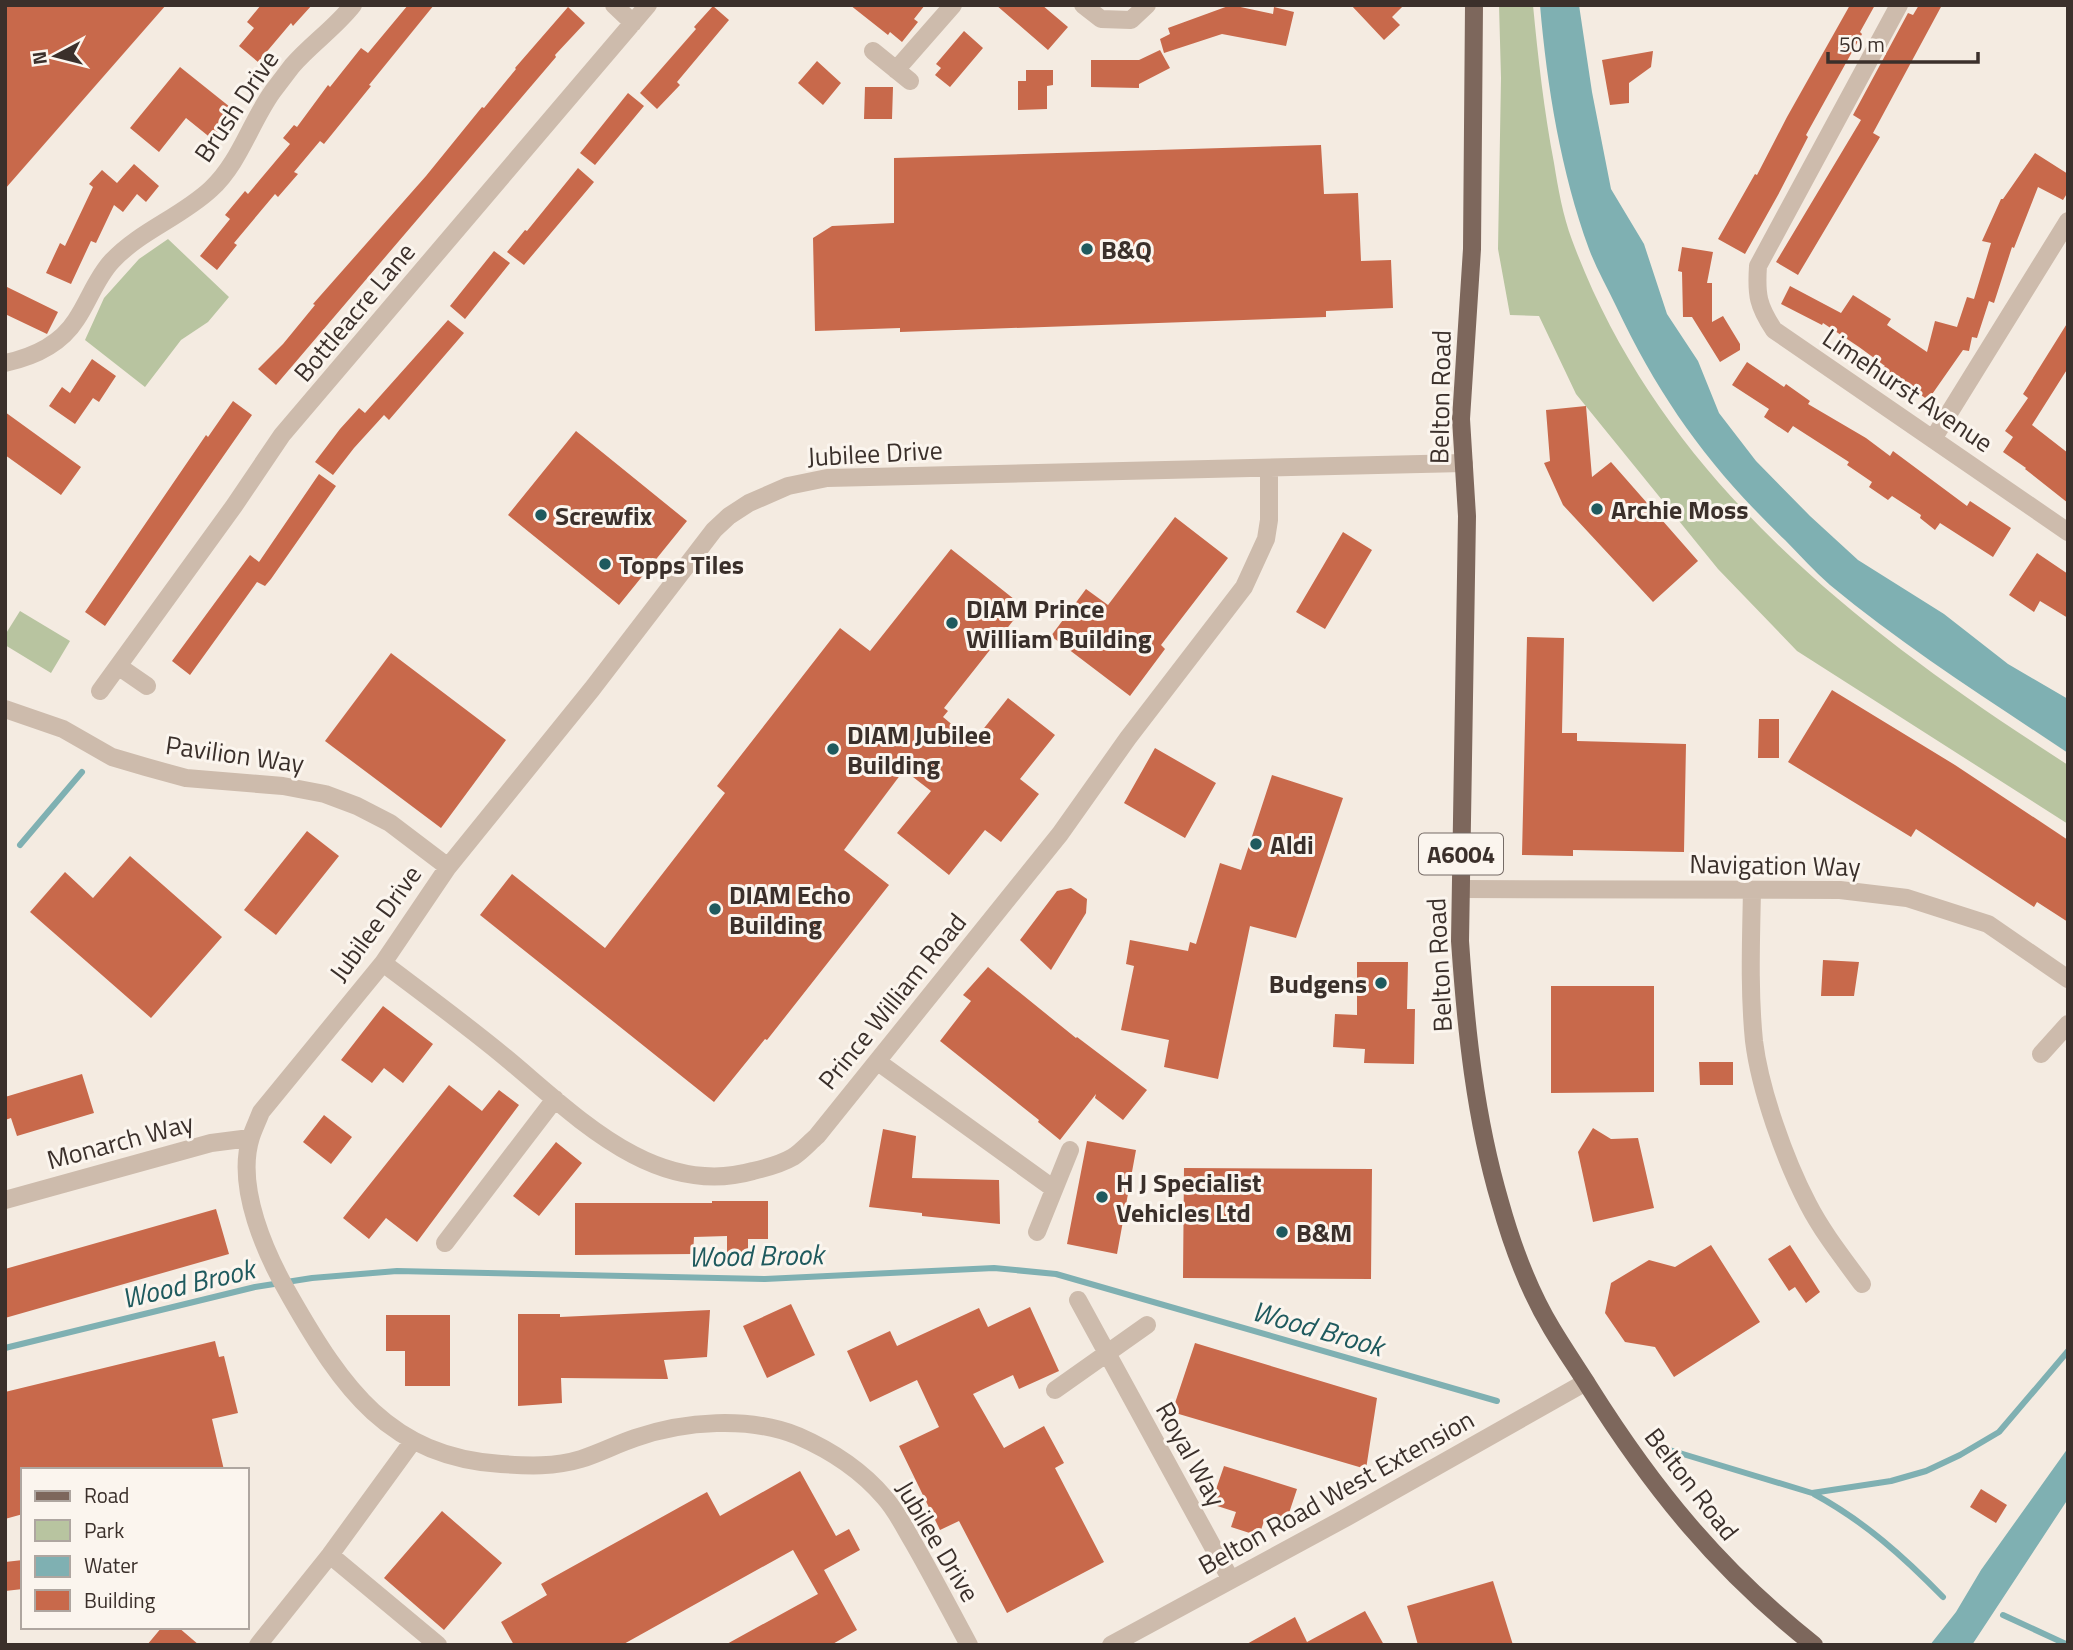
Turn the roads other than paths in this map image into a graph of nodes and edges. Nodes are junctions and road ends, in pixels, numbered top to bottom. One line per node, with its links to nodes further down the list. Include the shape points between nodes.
1 (352, 5): 12 (street, Brush Drive, via 293,65 230,169 209,191 110,262 65,334 28,358)
2 (614, 5): 9 (street)
3 (649, 5): 9 (street, Bottleacre Lane)
4 (953, 5): 10 (street, via 903,76)
5 (1083, 5): 6 (street, via 1101,19 1131,20)
6 (1147, 5)
7 (1474, 5): 14 (main road, Belton Road / A6004, via 1472,248 1461,419)
8 (1899, 5): 13 (street, Limehurst Avenue, via 1758,266 1756,288 1761,310 1774,330)
9 (633, 23): 17 (street, Bottleacre Lane, via 282,435)
10 (873, 51)
11 (2068, 222): 13 (street)
12 (5, 363)
13 (1933, 439): 16 (street, Limehurst Avenue)
14 (1464, 463): 15 (street, Jubilee Drive); 22 (main road, Belton Road / A6004)
15 (1269, 468): 21 (street, Jubilee Drive, via 827,478 788,486 749,503 729,516 694,554); 28 (street, Prince William Road, via 1266,539 1244,587 1060,834)
16 (2068, 532)
17 (118, 666): 18 (street); 19 (street, Bottleacre Lane)
18 (147, 686)
19 (100, 691)
20 (5, 709): 21 (street, Pavilion Way, via 63,729 112,757 186,778 325,794 390,823)
21 (448, 867): 24 (street, Jubilee Drive)
22 (1461, 889): 23 (street, Navigation Way); 40 (main road, Belton Road / A6004, via 1465,1003 1487,1153 1517,1254 1545,1316)
23 (1752, 890): 25 (street, Navigation Way, via 1840,890 1907,898 1988,925); 36 (street, via 1751,985 1755,1044 1765,1090 1807,1203)
24 (383, 963): 29 (street, Prince William Road); 30 (street, Jubilee Drive, via 261,1112)
25 (2068, 979)
26 (2068, 1024): 27 (street)
27 (2041, 1054)
28 (878, 1062): 29 (street, Prince William Road, via 817,1136 793,1157 720,1177 695,1177 648,1163); 32 (street)
29 (555, 1099): 35 (street)
30 (250, 1138): 33 (street, Monarch Way, via 211,1143); 42 (street, Jubilee Drive, via 247,1157 252,1199 258,1231 274,1269 345,1384)
31 (1070, 1150): 32 (street)
32 (1054, 1189): 34 (street)
33 (5, 1200)
34 (1037, 1232)
35 (444, 1243)
36 (1862, 1284)
37 (1078, 1300): 39 (street, Royal Way)
38 (1147, 1325): 39 (street)
39 (1106, 1354): 41 (street); 44 (street, Royal Way)
40 (1586, 1382): 44 (street, Belton Road West Extension); 49 (main road, Belton Road / A6004, via 1672,1507 1729,1572)
41 (1055, 1391)
42 (413, 1441): 43 (street); 47 (street, Jubilee Drive, via 463,1459 518,1465 564,1463 658,1431 706,1424 777,1429 798,1436 849,1464 885,1498)
43 (330, 1555): 45 (street); 46 (street)
44 (1231, 1580): 48 (street, Belton Road West Extension)
45 (258, 1645)
46 (438, 1645)
47 (969, 1645)
48 (1111, 1645)
49 (1814, 1645)

